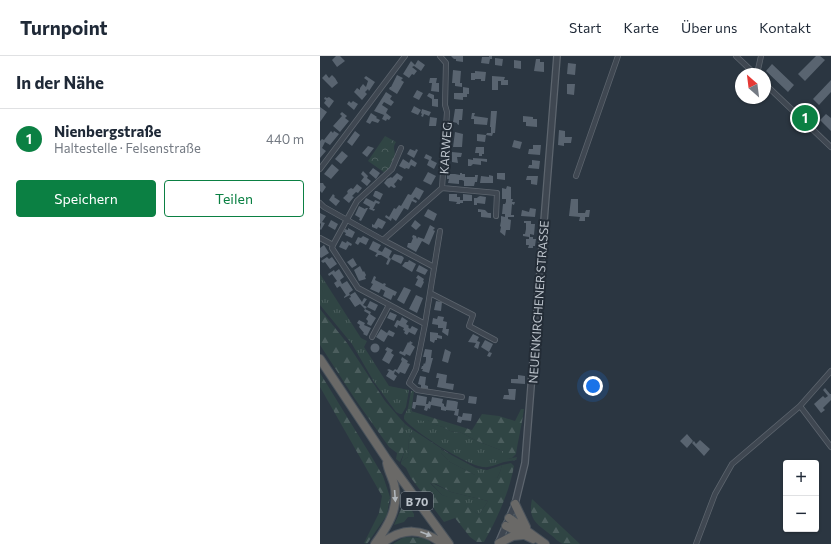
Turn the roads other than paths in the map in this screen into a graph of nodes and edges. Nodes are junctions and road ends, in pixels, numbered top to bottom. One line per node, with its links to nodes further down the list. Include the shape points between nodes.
1 (405, 56): 12 (street)
2 (440, 56): 14 (street, KARWEG, via 446,63 447,112)
3 (557, 56): 34 (street, NEUENKIRCHENER STRASSE, via 525,463)
4 (618, 56): 13 (street)
5 (736, 56): 7 (street)
6 (761, 56): 8 (street)
7 (749, 68)
8 (758, 68)
9 (771, 90): 10 (street)
10 (831, 147)
11 (401, 148): 17 (street, via 392,169 357,201)
12 (320, 169)
13 (576, 176)
14 (442, 188): 16 (street, KARWEG, via 496,193); 20 (street)
15 (320, 203): 17 (street)
16 (496, 216)
17 (346, 220): 20 (street); 21 (street)
18 (440, 231): 22 (street)
19 (320, 238): 21 (street)
20 (383, 240): 22 (street)
21 (333, 245): 24 (street, via 332,248 358,288)
22 (434, 267): 23 (street)
23 (430, 293): 25 (street); 27 (street, via 473,314 469,326)
24 (389, 304): 25 (street); 26 (street)
25 (425, 324): 30 (street, via 416,369 408,383 417,390)
26 (372, 337)
27 (495, 340)
28 (320, 359): 33 (highway, B 70)
29 (831, 371): 31 (street)
30 (462, 398)
31 (800, 406): 32 (street); 43 (street, via 732,464 715,494)
32 (831, 447)
33 (386, 458): 38 (highway, B 70, one-way to 38, via 394,484 396,505 387,527); 41 (highway, B 70)
34 (514, 504): 35 (street, NEUENKIRCHENER STRASSE); 36 (highway)
35 (508, 522): 36 (highway); 42 (street, NEUENKIRCHENER STRASSE)
36 (526, 533): 37 (highway); 42 (highway)
37 (544, 543)
38 (375, 544)
39 (381, 544): 40 (highway, one-way to 40, via 412,531 421,532)
40 (443, 544)
41 (449, 544)
42 (498, 544)
43 (696, 544)

